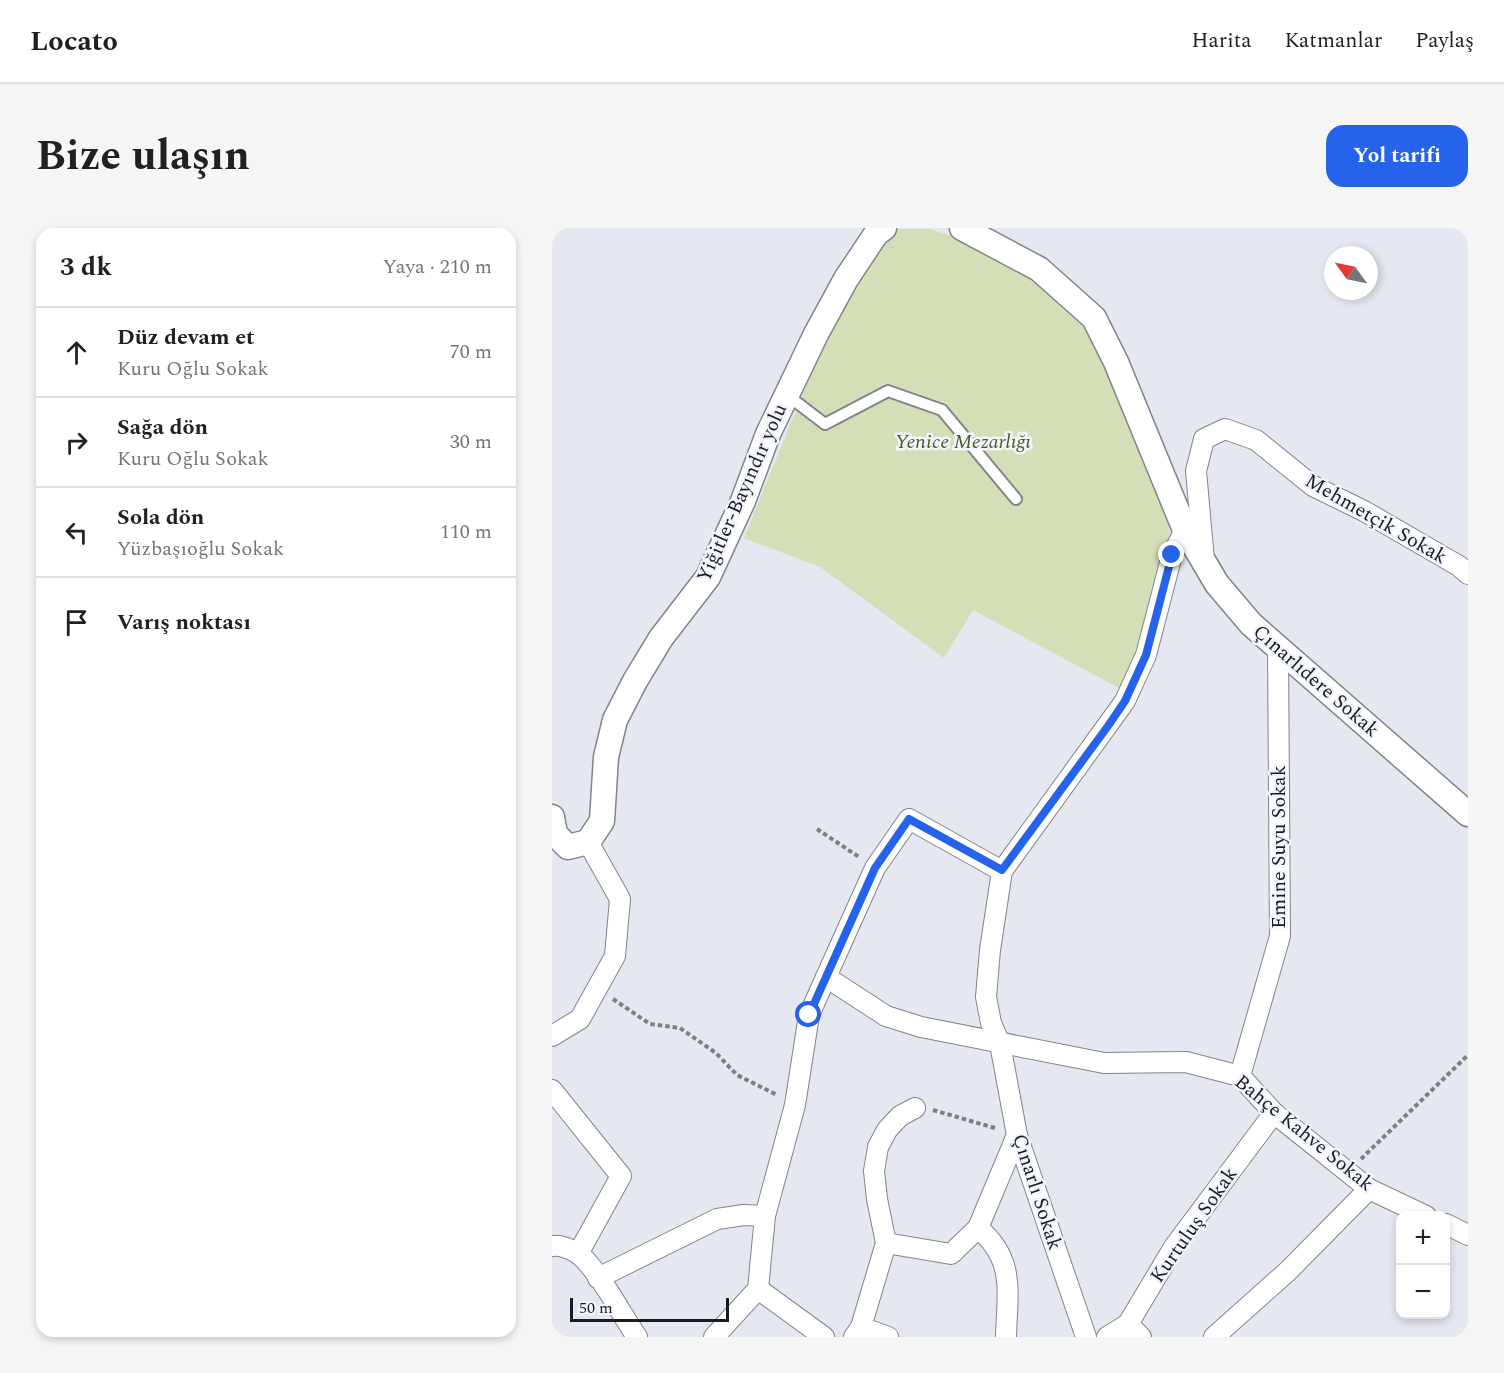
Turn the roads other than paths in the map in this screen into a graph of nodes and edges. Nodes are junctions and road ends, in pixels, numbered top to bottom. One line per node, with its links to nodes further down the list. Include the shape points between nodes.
1 (884, 228): 3 (street, Yiğitler-Bayındır yolu, via 846,279)
2 (962, 228): 5 (street, via 1039,269 1094,318)
3 (787, 394): 4 (lane, via 825,424 888,391 942,410); 11 (street, Yiğitler-Bayındır yolu, via 708,577 661,638 615,720 606,758 602,821)
4 (1016, 500)
5 (1185, 530): 6 (street, Çınarlıdere Sokak); 12 (street, via 1172,555 1146,655 1125,701)
6 (1204, 561): 7 (street, Mehmetçik Sokak, via 1196,471 1204,439 1226,429 1257,440 1313,486); 8 (street, Çınarlıdere Sokak, via 1217,584)
7 (1468, 574)
8 (1278, 649): 9 (street, Çınarlıdere Sokak); 16 (street, Emine Suyu Sokak, via 1280,936)
9 (1468, 814)
10 (552, 817): 11 (street, via 555,834 568,847)
11 (588, 842): 14 (street, via 620,899 615,956 580,1019)
12 (1002, 870): 13 (street, via 909,819 875,868); 15 (street, Çınarlı Sokak, via 986,997)
13 (826, 977): 15 (street, Bahçe Kahve Sokak, via 903,1023); 23 (street, via 809,1015 795,1105)
14 (552, 1036)
15 (1000, 1044): 16 (street, Bahçe Kahve Sokak, via 1104,1063 1186,1062); 20 (street, Çınarlı Sokak)
16 (1240, 1076): 19 (street, Bahçe Kahve Sokak)
17 (552, 1090): 29 (street, via 621,1176)
18 (915, 1108): 27 (street, via 900,1116 878,1147 874,1171)
19 (1274, 1113): 21 (street, Bahçe Kahve Sokak); 32 (street, Kurtuluş Sokak, via 1174,1247)
20 (1017, 1135): 25 (street); 39 (street, Çınarlı Sokak)
21 (1369, 1189): 22 (street, Bahçe Kahve Sokak); 41 (street, via 1288,1271)
22 (1417, 1211)
23 (765, 1216): 30 (street, via 717,1220); 31 (street)
24 (1450, 1226): 26 (street)
25 (978, 1228): 27 (street, via 951,1254); 38 (street, via 999,1249 1005,1264)
26 (1468, 1234)
27 (886, 1243): 33 (street)
28 (552, 1246): 29 (street, via 559,1245)
29 (578, 1254): 30 (street)
30 (598, 1278): 34 (street)
31 (758, 1289): 35 (street); 36 (street)
32 (1135, 1330): 40 (street)
33 (858, 1332): 37 (street)
34 (637, 1337)
35 (714, 1337)
36 (824, 1337)
37 (888, 1337)
38 (1006, 1337)
39 (1086, 1337)
40 (1107, 1337)
41 (1214, 1337)

